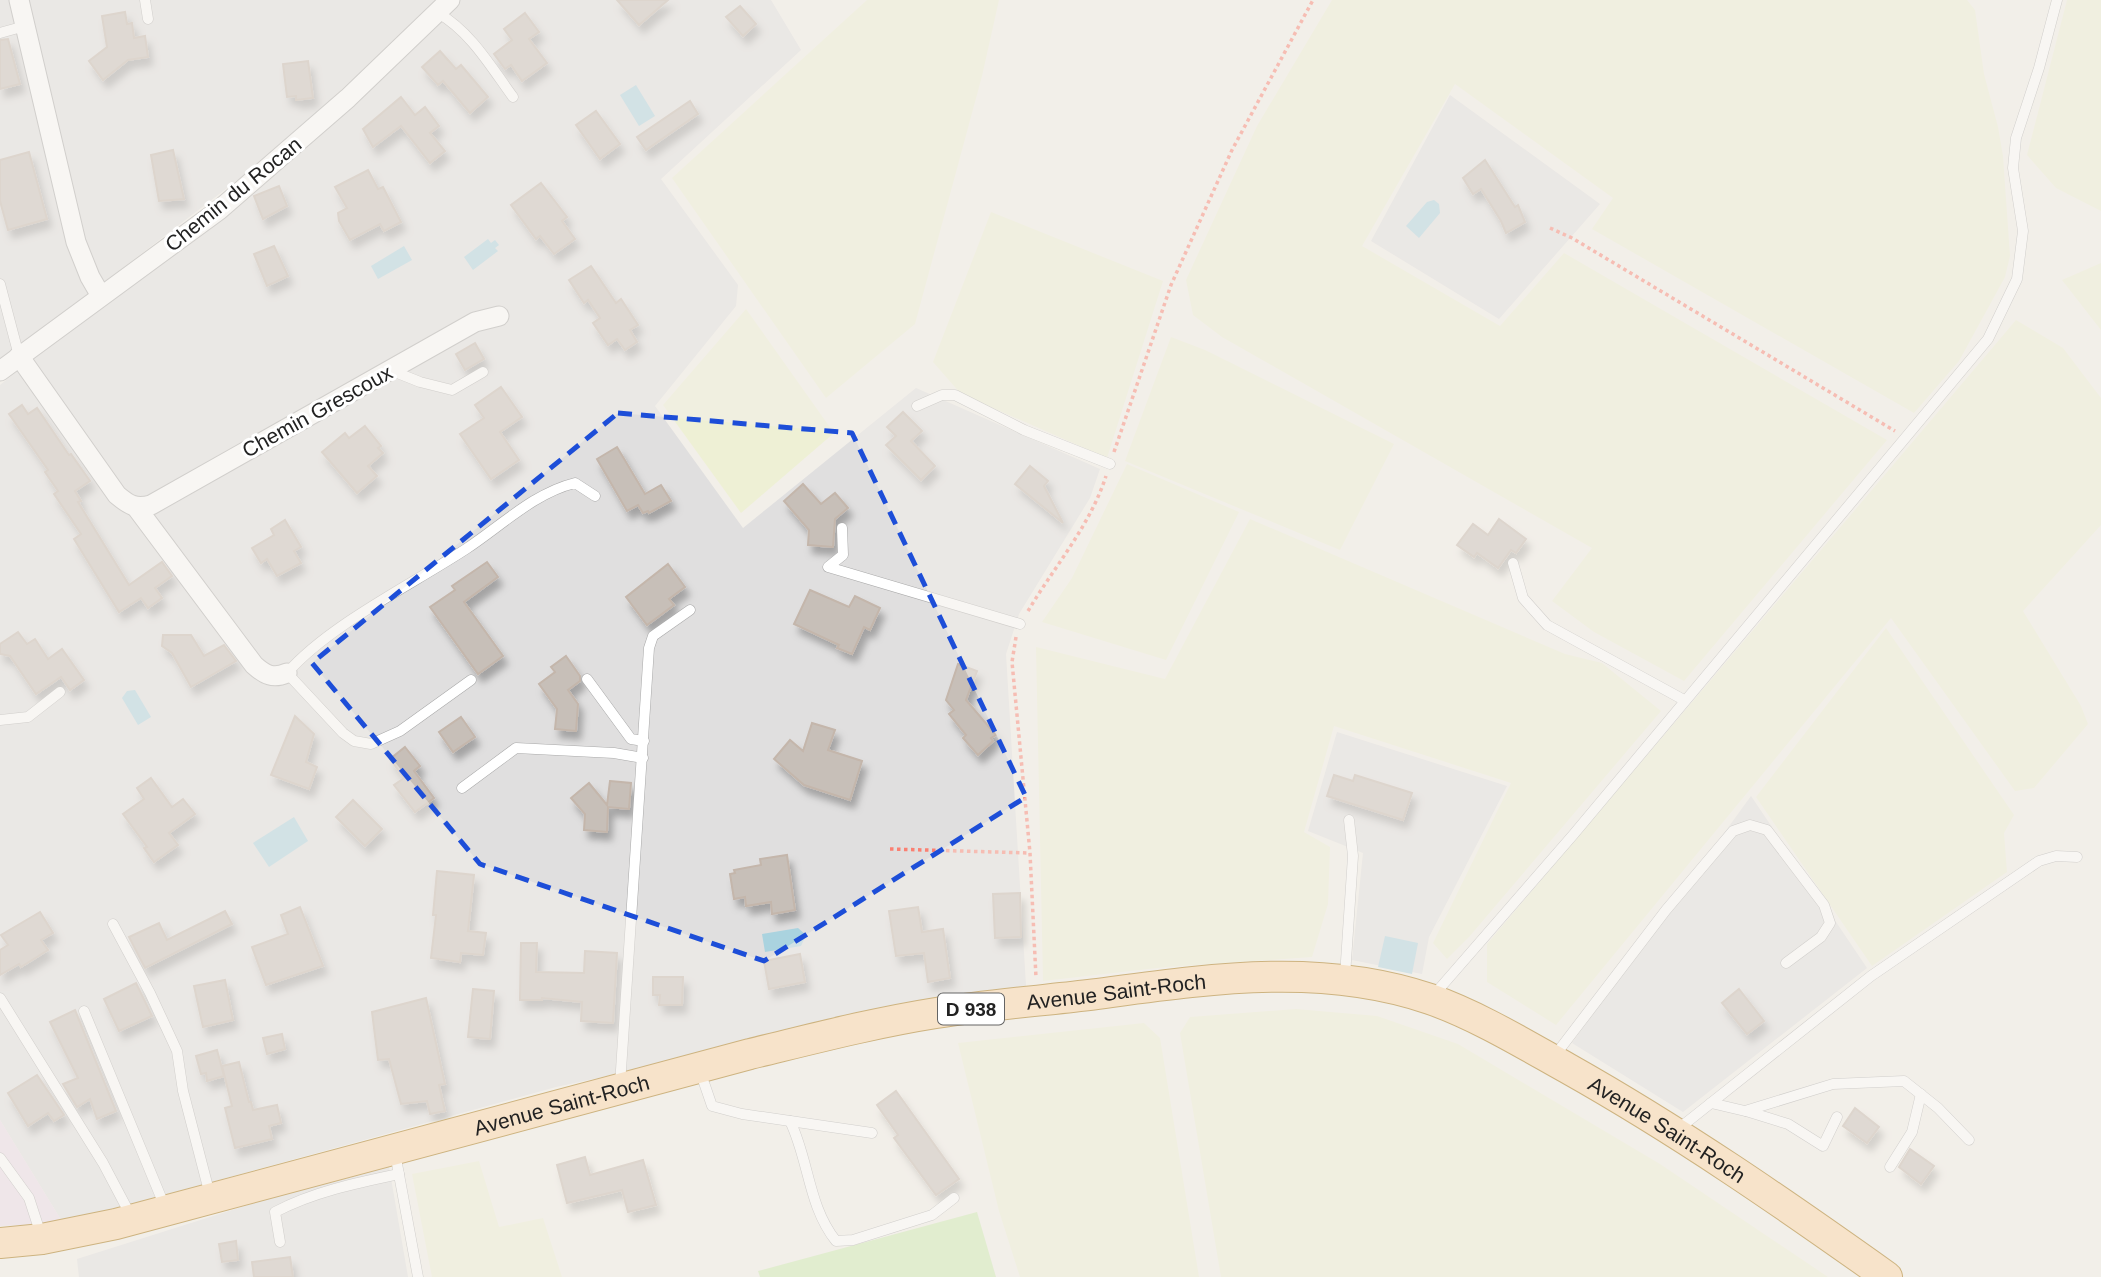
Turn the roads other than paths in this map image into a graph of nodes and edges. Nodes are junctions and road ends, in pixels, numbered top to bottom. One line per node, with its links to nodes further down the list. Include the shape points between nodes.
1 (19, 0): 6 (street)
2 (145, 0): 5 (lane)
3 (2057, 0): 28 (lane, via 2016,138 2013,168 2023,231 2017,279 1988,339)
4 (447, 4): 8 (lane, via 453,22); 10 (street, Chemin du Rocan, via 219,210)
5 (148, 19)
6 (25, 26): 7 (lane); 10 (street, via 76,242)
7 (0, 33)
8 (513, 97)
9 (0, 284): 12 (lane)
10 (101, 296): 12 (street, Chemin du Rocan)
11 (499, 316): 14 (street, Chemin Grescoux, via 475,322)
12 (19, 356): 13 (street, Chemin du Rocan); 19 (street, via 117,495)
13 (0, 370)
14 (390, 370): 15 (lane, via 452,390); 19 (street, Chemin Grescoux, via 151,505)
15 (483, 372)
16 (917, 406): 17 (lane, via 942,395 955,396)
17 (1110, 464)
18 (595, 496): 24 (lane, via 575,483 555,488 351,621)
19 (136, 507): 24 (street, via 254,665 276,677)
20 (842, 528): 23 (lane, via 843,555 828,567)
21 (1513, 563): 28 (lane, via 1523,598 1546,625)
22 (690, 610): 30 (lane, via 653,636)
23 (1020, 624)
24 (287, 673): 26 (lane, via 343,733 371,744 400,731)
25 (587, 679): 30 (lane, via 631,739)
26 (471, 680)
27 (60, 692): 29 (lane, via 28,717)
28 (1684, 700): 39 (lane)
29 (0, 720)
30 (644, 741): 31 (lane)
31 (643, 758): 32 (lane, via 516,748); 43 (lane)
32 (462, 788)
33 (1349, 820): 37 (lane, via 1353,856)
34 (2077, 857): 45 (lane, via 2039,861 1871,976)
35 (113, 924): 55 (lane, via 177,1051)
36 (1786, 964): 41 (lane, via 1821,937 1830,923 1824,905 1767,830 1750,825 1733,831)
37 (1344, 980): 39 (main road, Avenue Saint-Roch / D 938); 42 (main road, Avenue Saint-Roch / D 938, via 1270,975 1212,979 938,1013)
38 (0, 998): 58 (lane)
39 (1430, 1000): 41 (main road, Avenue Saint-Roch / D 938)
40 (85, 1011): 57 (lane)
41 (1552, 1060): 49 (main road, Avenue Saint-Roch / D 938)
42 (699, 1067): 43 (main road, Avenue Saint-Roch / D 938); 48 (lane, via 712,1106)
43 (620, 1089): 53 (main road, Avenue Saint-Roch / D 938)
44 (1921, 1094): 46 (lane, via 1904,1080 1833,1084); 51 (lane); 54 (lane, via 1912,1132)
45 (1711, 1104): 46 (lane); 49 (lane)
46 (1745, 1111): 47 (lane, via 1788,1124 1823,1146)
47 (1837, 1117)
48 (790, 1121): 50 (lane); 56 (lane, via 817,1211 836,1241 932,1215)
49 (1675, 1132): 63 (main road, Avenue Saint-Roch / D 938)
50 (872, 1133)
51 (1969, 1140)
52 (0, 1158): 59 (lane, via 29,1198)
53 (396, 1161): 55 (main road, Avenue Saint-Roch / D 938); 60 (lane, via 275,1212); 62 (lane)
54 (1889, 1167)
55 (211, 1198): 57 (main road, Avenue Saint-Roch / D 938)
56 (954, 1198)
57 (166, 1210): 58 (main road, Avenue Saint-Roch / D 938)
58 (133, 1219): 59 (main road, Avenue Saint-Roch / D 938)
59 (42, 1239): 61 (main road, Avenue Saint-Roch / D 938)
60 (280, 1242)
61 (0, 1243)
62 (418, 1277)
63 (1886, 1277)

